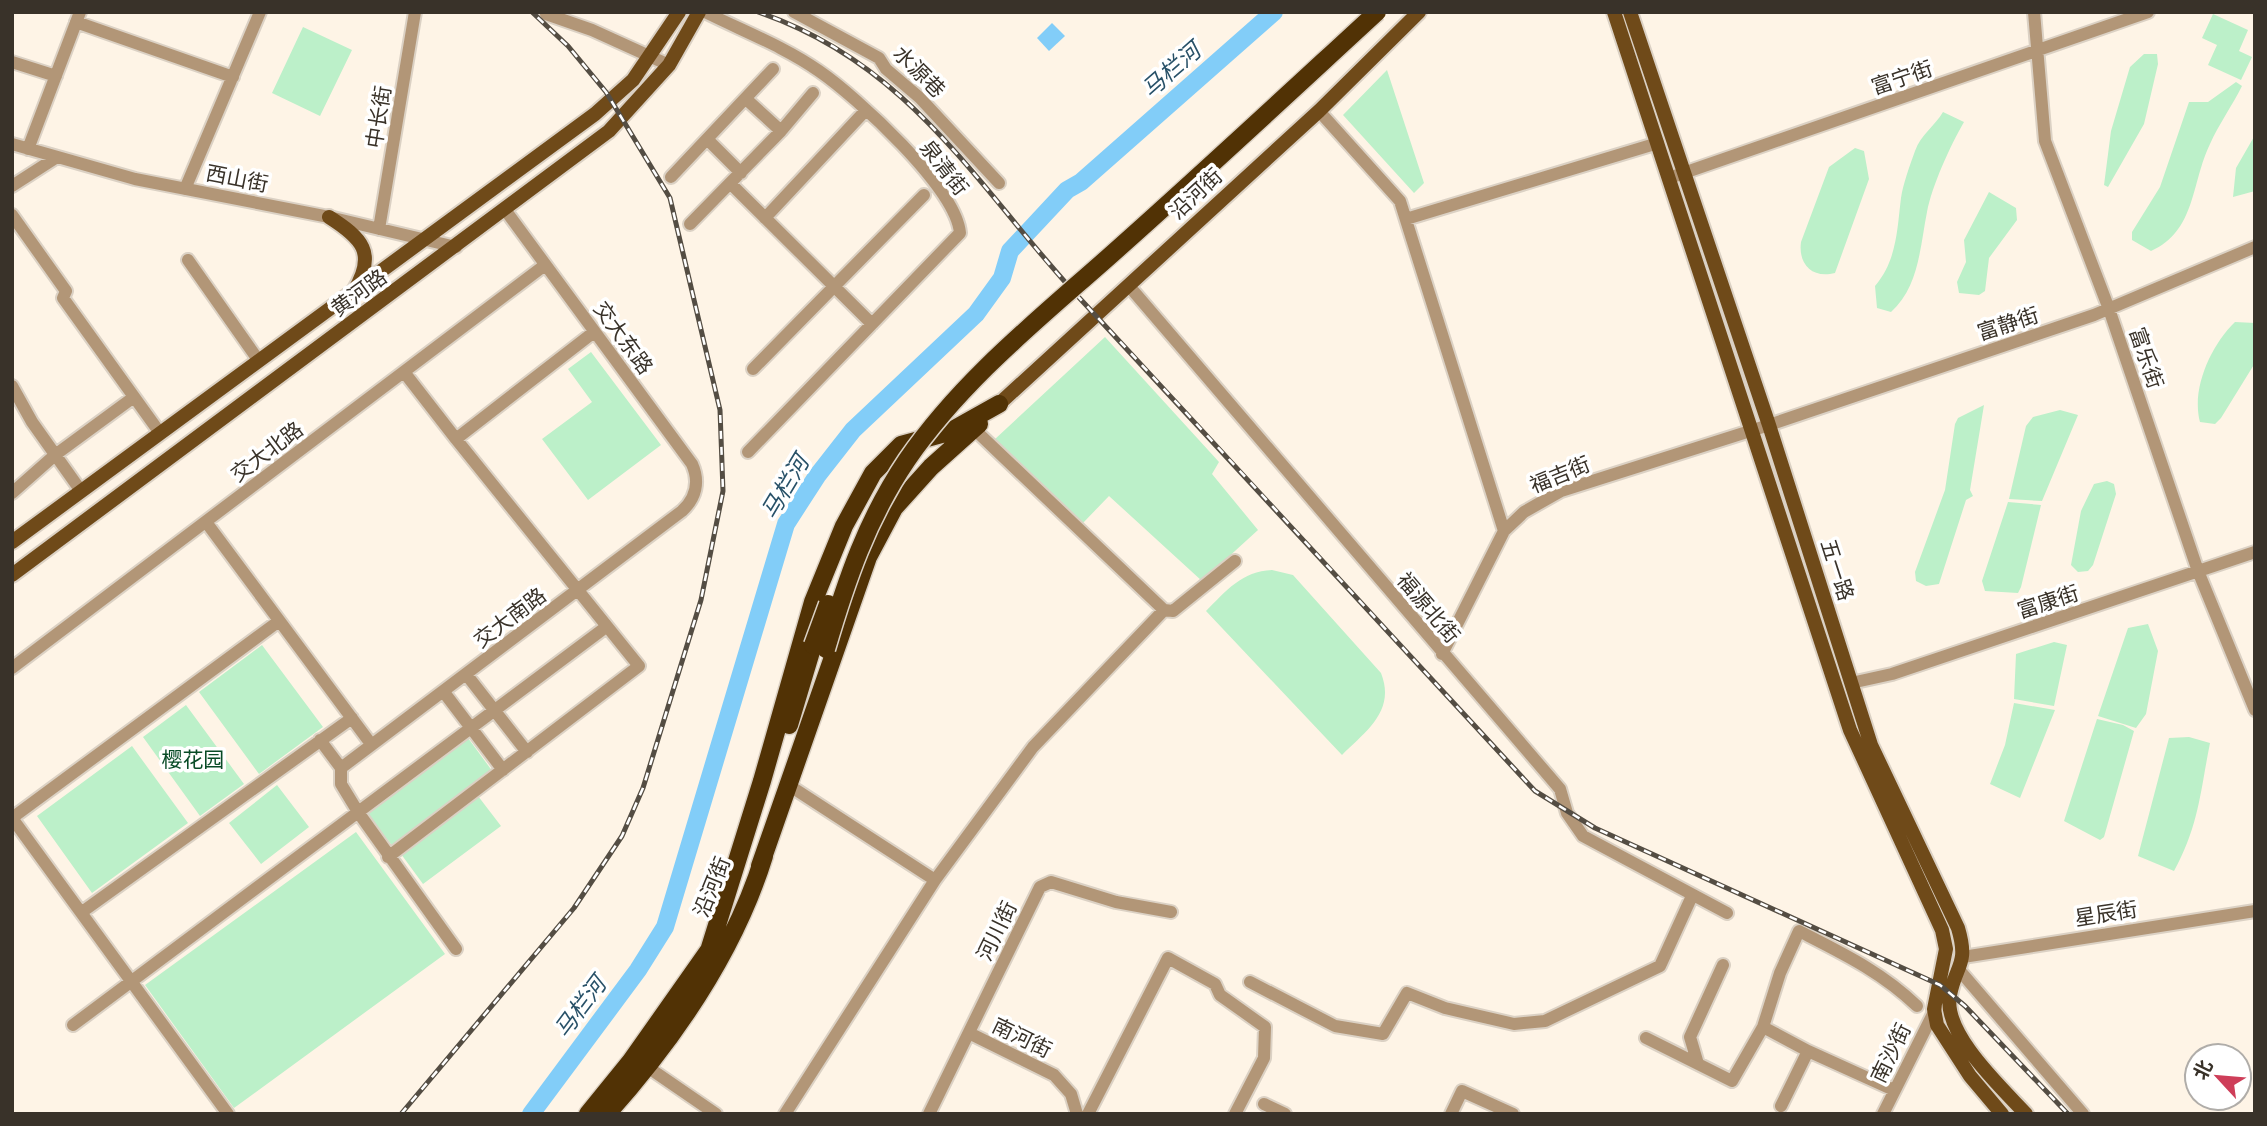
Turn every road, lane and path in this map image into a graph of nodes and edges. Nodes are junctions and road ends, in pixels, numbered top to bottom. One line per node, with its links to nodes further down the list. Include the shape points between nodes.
1 (260, 12): 22 (street)
2 (415, 12): 48 (street, 中长街)
3 (680, 12): 17 (main road, 黄河路)
4 (699, 12): 19 (main road, 黄河路)
5 (705, 12): 25 (street, 泉清街, via 803,61)
6 (794, 12): 37 (street, 水源巷, via 879,58)
7 (1365, 12): 89 (highway, bridge, via 1045,299 939,404 872,503 841,568)
8 (1377, 12): 89 (highway, bridge, via 1051,305 946,410 879,508 848,571)
9 (1419, 12): 26 (main road, 沿河街)
10 (1614, 12): 29 (main road, 五一路)
11 (1630, 12): 33 (main road, 五一路)
12 (2034, 12): 16 (street, 富乐街)
13 (2148, 12): 16 (street, 富宁街)
14 (546, 14): 17 (street)
15 (78, 17): 21 (street); 22 (street)
16 (2037, 50): 33 (street, 富宁街); 57 (street, 富乐街, via 2045,141)
17 (651, 57): 19 (street); 49 (main road, 黄河路, via 595,114)
18 (12, 62): 21 (street)
19 (669, 65): 42 (main road, 黄河路, via 609,131)
20 (773, 69): 24 (street)
21 (56, 76): 31 (street)
22 (233, 76): 40 (street)
23 (813, 93): 27 (street)
24 (746, 99): 27 (street); 28 (street)
25 (866, 110): 45 (street); 58 (street, 泉清街, via 951,204 960,233)
26 (1319, 111): 46 (street, via 1400,201); 54 (main road, 沿河街)
27 (781, 131): 34 (street)
28 (708, 140): 34 (street); 35 (street)
29 (1658, 143): 36 (main road, 五一路); 46 (street)
30 (12, 144): 31 (street, 西山街)
31 (28, 149): 32 (street, 西山街)
32 (57, 157): 39 (street); 40 (street, 西山街)
33 (1685, 172): 36 (street, 富宁街); 66 (main road, 五一路)
34 (741, 173): 38 (street)
35 (671, 177)
36 (1669, 178): 68 (main road, 五一路)
37 (999, 183)
38 (731, 184): 45 (street); 47 (street)
39 (12, 186)
40 (185, 189): 44 (street, 西山街)
41 (924, 195): 55 (street)
42 (506, 211): 50 (main road, 黄河路); 53 (street, 交大东路)
43 (12, 215): 64 (street, via 66,291 63,298)
44 (330, 217): 48 (street, 西山街); 56 (main road, via 353,232 364,246 363,276)
45 (765, 218): 55 (street)
46 (1406, 219): 79 (street)
47 (690, 224)
48 (379, 229): 49 (street, 西山街)
49 (425, 241): 50 (street, 西山街); 56 (main road, 黄河路)
50 (456, 247): 84 (main road, 黄河路)
51 (2255, 247): 57 (street, 富静街)
52 (188, 260): 60 (street)
53 (545, 265): 59 (street, 交大东路); 62 (street, 交大北路)
54 (1129, 286): 65 (main road, 沿河街); 90 (street, 福源北街)
55 (834, 287): 58 (street); 61 (street)
56 (351, 295): 60 (main road, 黄河路)
57 (2109, 309): 66 (street, 富静街); 83 (street, 富乐街)
58 (872, 324): 72 (street, 泉清街)
59 (594, 332): 70 (street); 76 (street, 交大东路, via 692,464 697,475)
60 (259, 361): 69 (main road, 黄河路)
61 (753, 369)
62 (404, 372): 70 (street); 78 (street, 交大北路)
63 (12, 386): 73 (street)
64 (134, 397): 69 (street); 73 (street)
65 (999, 404): 67 (highway); 71 (highway)
66 (1769, 425): 68 (street, 福吉街); 93 (main road, 五一路)
67 (974, 429): 77 (highway); 86 (street)
68 (1754, 430): 79 (street, 福吉街, via 1561,491 1524,512); 123 (main road, 五一路, via 1850,730 1942,930 1945,967)
69 (160, 433): 74 (main road, 黄河路)
70 (456, 439): 85 (street)
71 (925, 440): 77 (highway, via 931,453); 116 (highway, via 901,445 885,458 844,526 813,602)
72 (747, 452)
73 (55, 455): 74 (street); 75 (street)
74 (80, 491): 80 (main road, 黄河路)
75 (12, 492)
76 (695, 492): 85 (street, 交大南路, via 682,511)
77 (894, 508): 104 (highway, via 868,557)
78 (206, 522): 87 (street); 91 (street, 交大北路)
79 (1504, 531): 90 (street, 福吉街)
80 (12, 542)
81 (2255, 552): 83 (street, 富康街)
82 (1235, 561): 86 (street, via 1172,611)
83 (2198, 571): 93 (street, 富康街, via 1892,674); 96 (street, 富乐街)
84 (12, 575)
85 (577, 592): 88 (street); 92 (street, 交大南路)
86 (1164, 610): 109 (street, via 1033,747)
87 (279, 621): 97 (street); 106 (street)
88 (606, 626): 95 (street); 101 (street, via 639,666)
89 (820, 647): 108 (highway, 沿河街); 116 (highway, 沿河街, via 743,877)
90 (1442, 654): 110 (street, 福源北街, via 1560,789 1567,813 1583,836)
91 (12, 668)
92 (466, 674): 94 (street, 交大南路); 95 (street)
93 (1851, 683): 117 (main road, 五一路, via 1871,745 1958,928)
94 (443, 691): 98 (street); 100 (street, 交大南路)
95 (495, 710): 98 (street); 101 (street)
96 (2255, 710)
97 (352, 718): 99 (street); 100 (street)
98 (471, 727): 103 (street); 105 (street)
99 (320, 740): 102 (street); 112 (street)
100 (372, 744): 102 (street, 交大南路)
101 (527, 752): 103 (street)
102 (341, 768): 105 (street, via 341,784)
103 (503, 770): 107 (street)
104 (790, 786): 108 (highway); 109 (street)
105 (358, 812): 107 (street); 119 (street)
106 (12, 818): 112 (street)
107 (388, 857): 115 (street)
108 (760, 866): 130 (highway, 沿河街, via 720,961)
109 (935, 880): 138 (street)
110 (1692, 896): 114 (street, 福源北街); 120 (street, via 1660,966 1545,1021 1514,1024 1445,1008 1408,993 1383,1034 1335,1026)
111 (2255, 911): 117 (street, 星辰街)
112 (82, 912): 119 (street)
113 (1171, 912): 126 (street, 河川街, via 1116,902 1051,882 1040,887)
114 (1727, 913)
115 (456, 950)
116 (708, 954): 135 (highway, 沿河街)
117 (1961, 964): 121 (main road); 149 (street)
118 (1723, 965): 129 (street, via 1690,1037)
119 (133, 981): 124 (street); 134 (street)
120 (1250, 982)
121 (1950, 992): 123 (street, 南沙街); 148 (main road, via 1948,1006 1957,1030)
122 (1917, 1006): 125 (street, via 1864,964 1799,932)
123 (1934, 1009): 131 (street, 南沙街); 147 (main road, via 1937,1025 1955,1055)
124 (73, 1025)
125 (1763, 1027): 128 (street); 129 (street, via 1732,1081)
126 (968, 1033): 139 (street, 河川街); 140 (street, 南河街, via 1054,1075 1071,1094)
127 (1646, 1038): 129 (street)
128 (1808, 1051): 131 (street); 133 (street)
129 (1698, 1064)
130 (649, 1068): 136 (highway, 沿河街); 137 (street)
131 (1895, 1090): 146 (street, 南沙街)
132 (1264, 1104): 143 (street)
133 (1781, 1106)
134 (228, 1114)
135 (588, 1114)
136 (607, 1114)
137 (716, 1114)
138 (786, 1114)
139 (929, 1114)
140 (1077, 1114)
141 (1088, 1114): 142 (street, via 1168,958 1215,984 1220,995 1265,1027 1264,1058)
142 (1235, 1114)
143 (1285, 1114)
144 (1451, 1114): 145 (street, via 1462,1091)
145 (1513, 1114)
146 (1883, 1114)
147 (2002, 1114)
148 (2026, 1114)
149 (2083, 1114)

